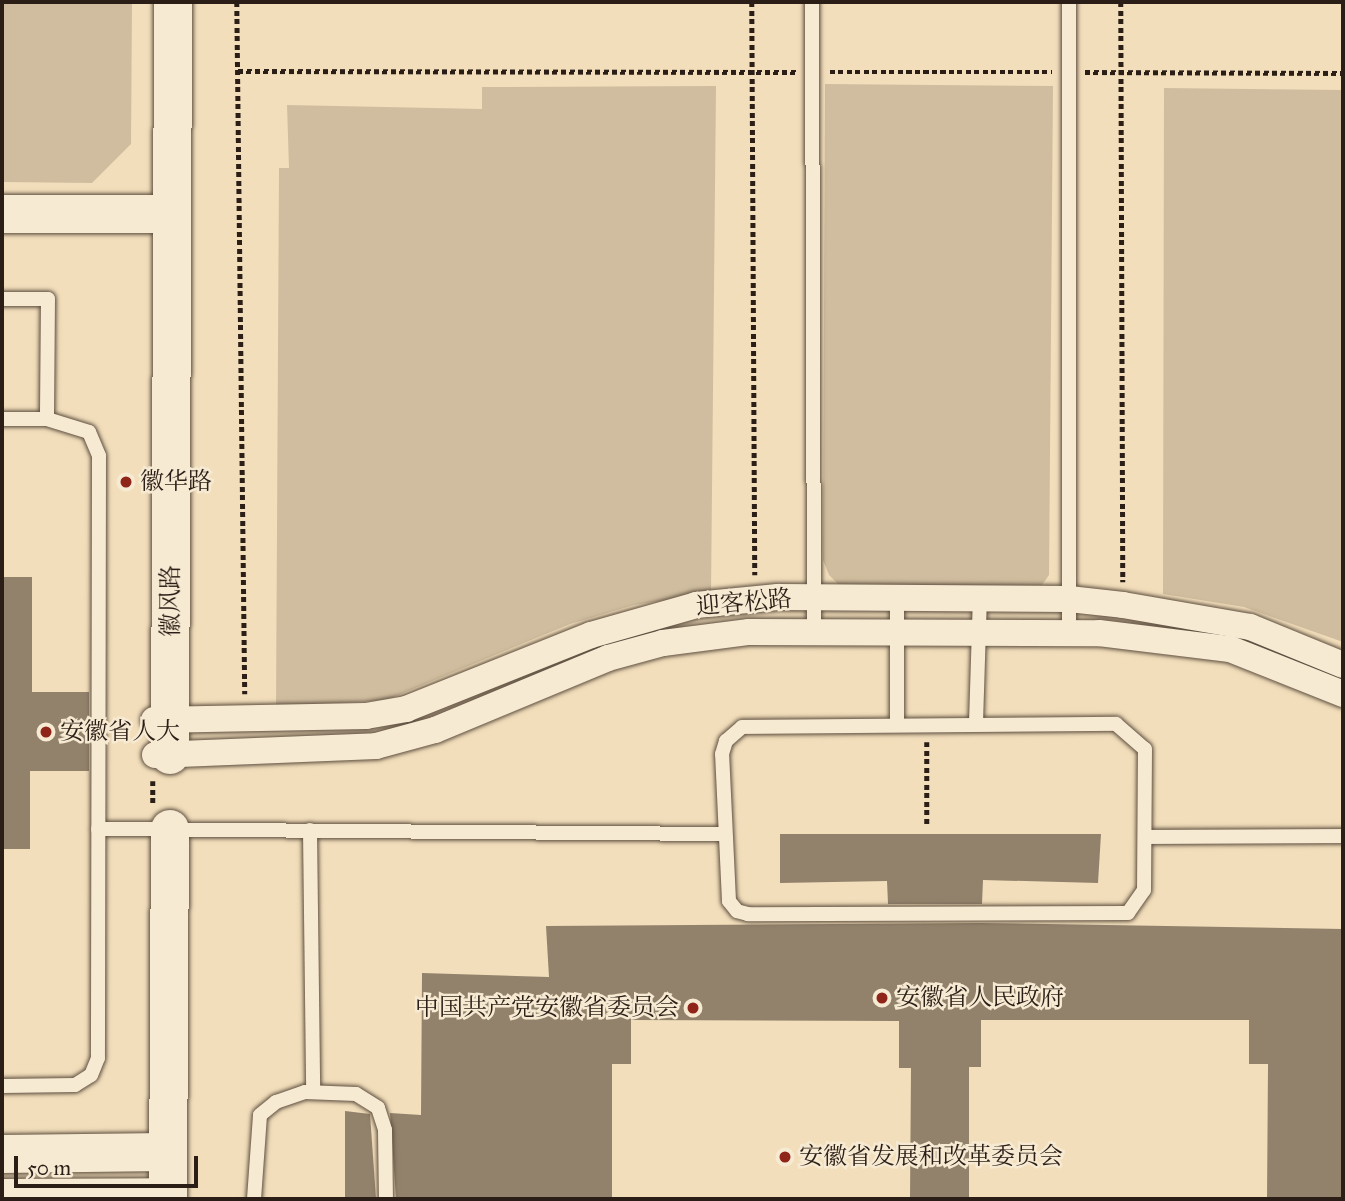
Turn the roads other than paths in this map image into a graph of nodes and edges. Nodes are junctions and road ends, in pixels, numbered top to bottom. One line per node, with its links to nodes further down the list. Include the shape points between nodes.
1 (153, 2): 6 (street, 徽风路)
2 (173, 2): 6 (street, 徽风路)
3 (811, 2): 10 (lane)
4 (1069, 2): 13 (lane)
5 (2, 214): 6 (street)
6 (163, 215): 22 (street, 徽风路)
7 (2, 299): 9 (lane, via 48,299)
8 (2, 419): 9 (lane)
9 (47, 419): 23 (lane, via 66,421 89,432 99,456)
10 (814, 598): 11 (street, 迎客松路); 15 (lane); 22 (street, 迎客松路, via 696,605 592,635 406,709 366,716 246,719)
11 (897, 598): 12 (street, 迎客松路); 14 (lane)
12 (980, 598): 13 (street, 迎客松路); 16 (lane)
13 (1069, 599): 17 (lane); 18 (street, 迎客松路, via 1250,627)
14 (897, 632): 15 (street, 迎客松路); 16 (street, 迎客松路); 21 (lane)
15 (814, 633): 22 (street, 迎客松路, via 749,632 663,643 608,658 435,730 376,746)
16 (979, 633): 17 (street, 迎客松路); 20 (lane)
17 (1069, 633): 19 (street, 迎客松路, via 1230,649)
18 (1343, 665)
19 (1343, 694)
20 (976, 723): 21 (lane); 28 (lane, via 1107,723 1128,729 1145,749)
21 (897, 724): 26 (lane, via 751,724 737,730 722,750)
22 (162, 737)
23 (98, 829): 24 (lane); 29 (lane, via 96,1066 75,1085)
24 (162, 829): 25 (lane); 31 (street)
25 (310, 830): 26 (lane); 30 (lane)
26 (724, 834): 28 (lane, via 725,888 733,907 748,914 1129,914 1144,890)
27 (1343, 836): 28 (lane)
28 (1147, 837)
29 (2, 1086)
30 (313, 1092): 35 (lane, via 288,1096 260,1115); 36 (lane, via 356,1094 378,1108 385,1130)
31 (160, 1152): 32 (street); 34 (street)
32 (2, 1154)
33 (2, 1198): 34 (street)
34 (161, 1198)
35 (254, 1199)
36 (386, 1199)

